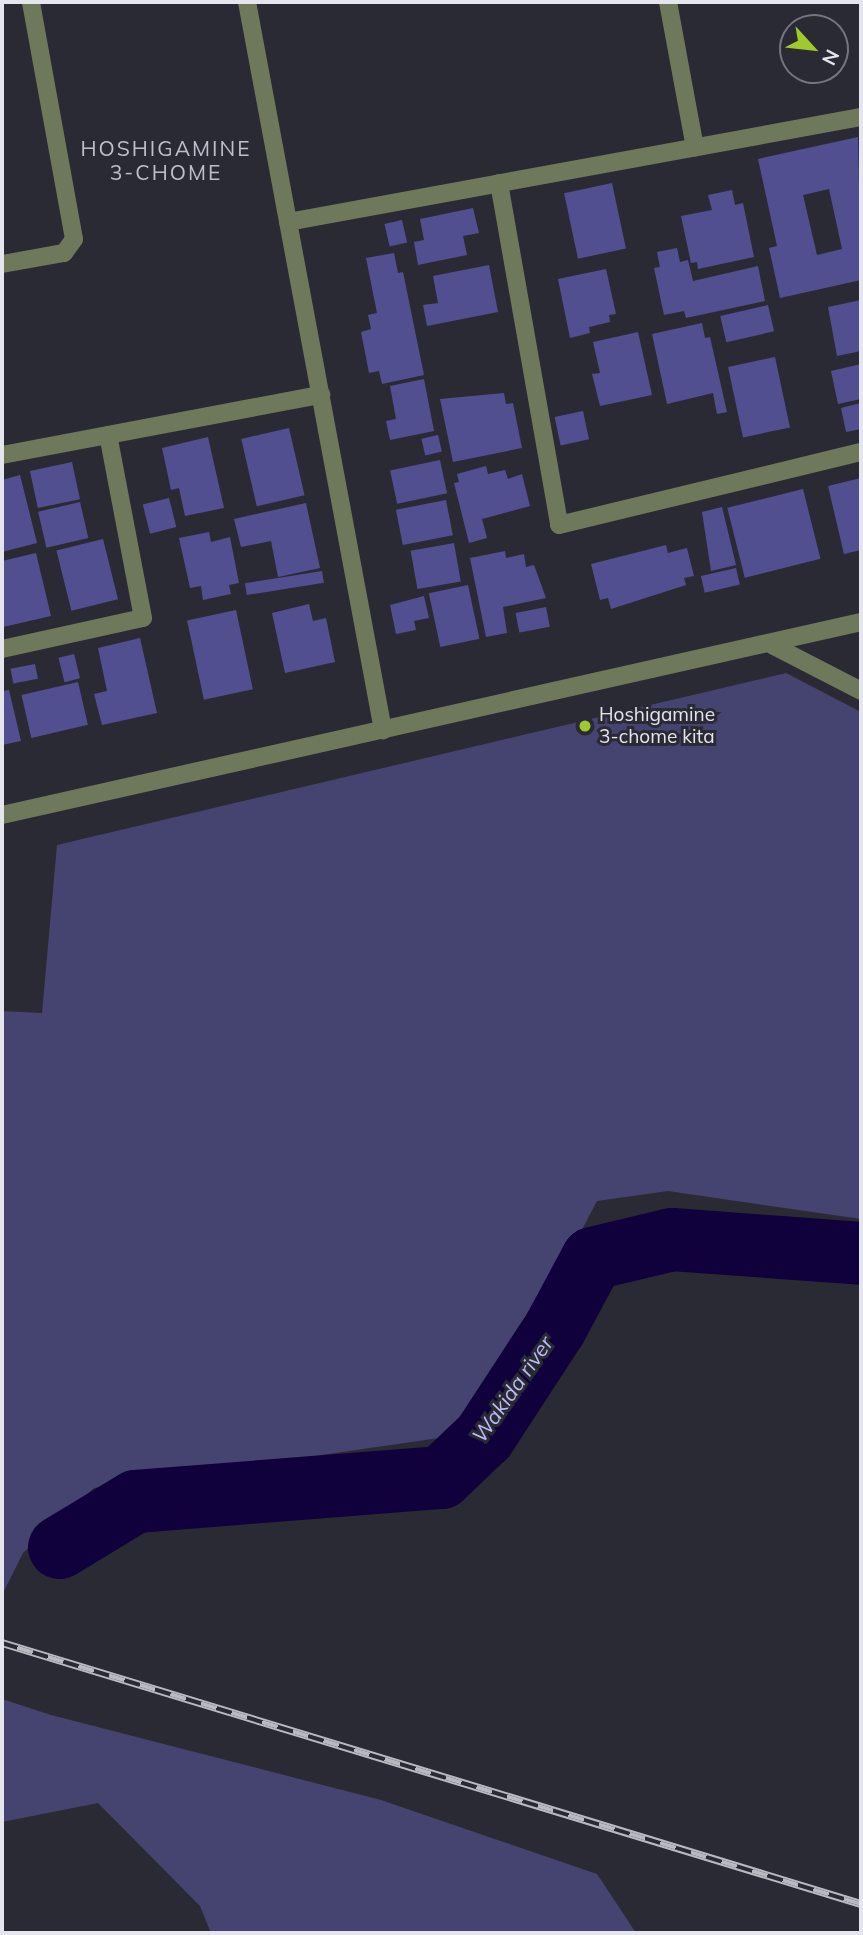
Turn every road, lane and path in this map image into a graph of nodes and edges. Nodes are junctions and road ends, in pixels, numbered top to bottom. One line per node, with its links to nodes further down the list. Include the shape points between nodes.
1 (31, 2): 8 (street, via 74,239 64,253)
2 (247, 2): 7 (street)
3 (668, 2): 5 (street)
4 (861, 117): 5 (street)
5 (695, 148): 6 (street)
6 (499, 183): 7 (street); 11 (street, via 559,525)
7 (288, 222): 9 (street)
8 (2, 264)
9 (321, 395): 10 (street); 17 (street)
10 (108, 435): 12 (street); 15 (street, via 143,618)
11 (861, 452)
12 (2, 456)
13 (861, 622): 14 (street)
14 (772, 645): 16 (street); 17 (street)
15 (2, 649)
16 (861, 691)
17 (383, 730): 18 (street)
18 (2, 815)

